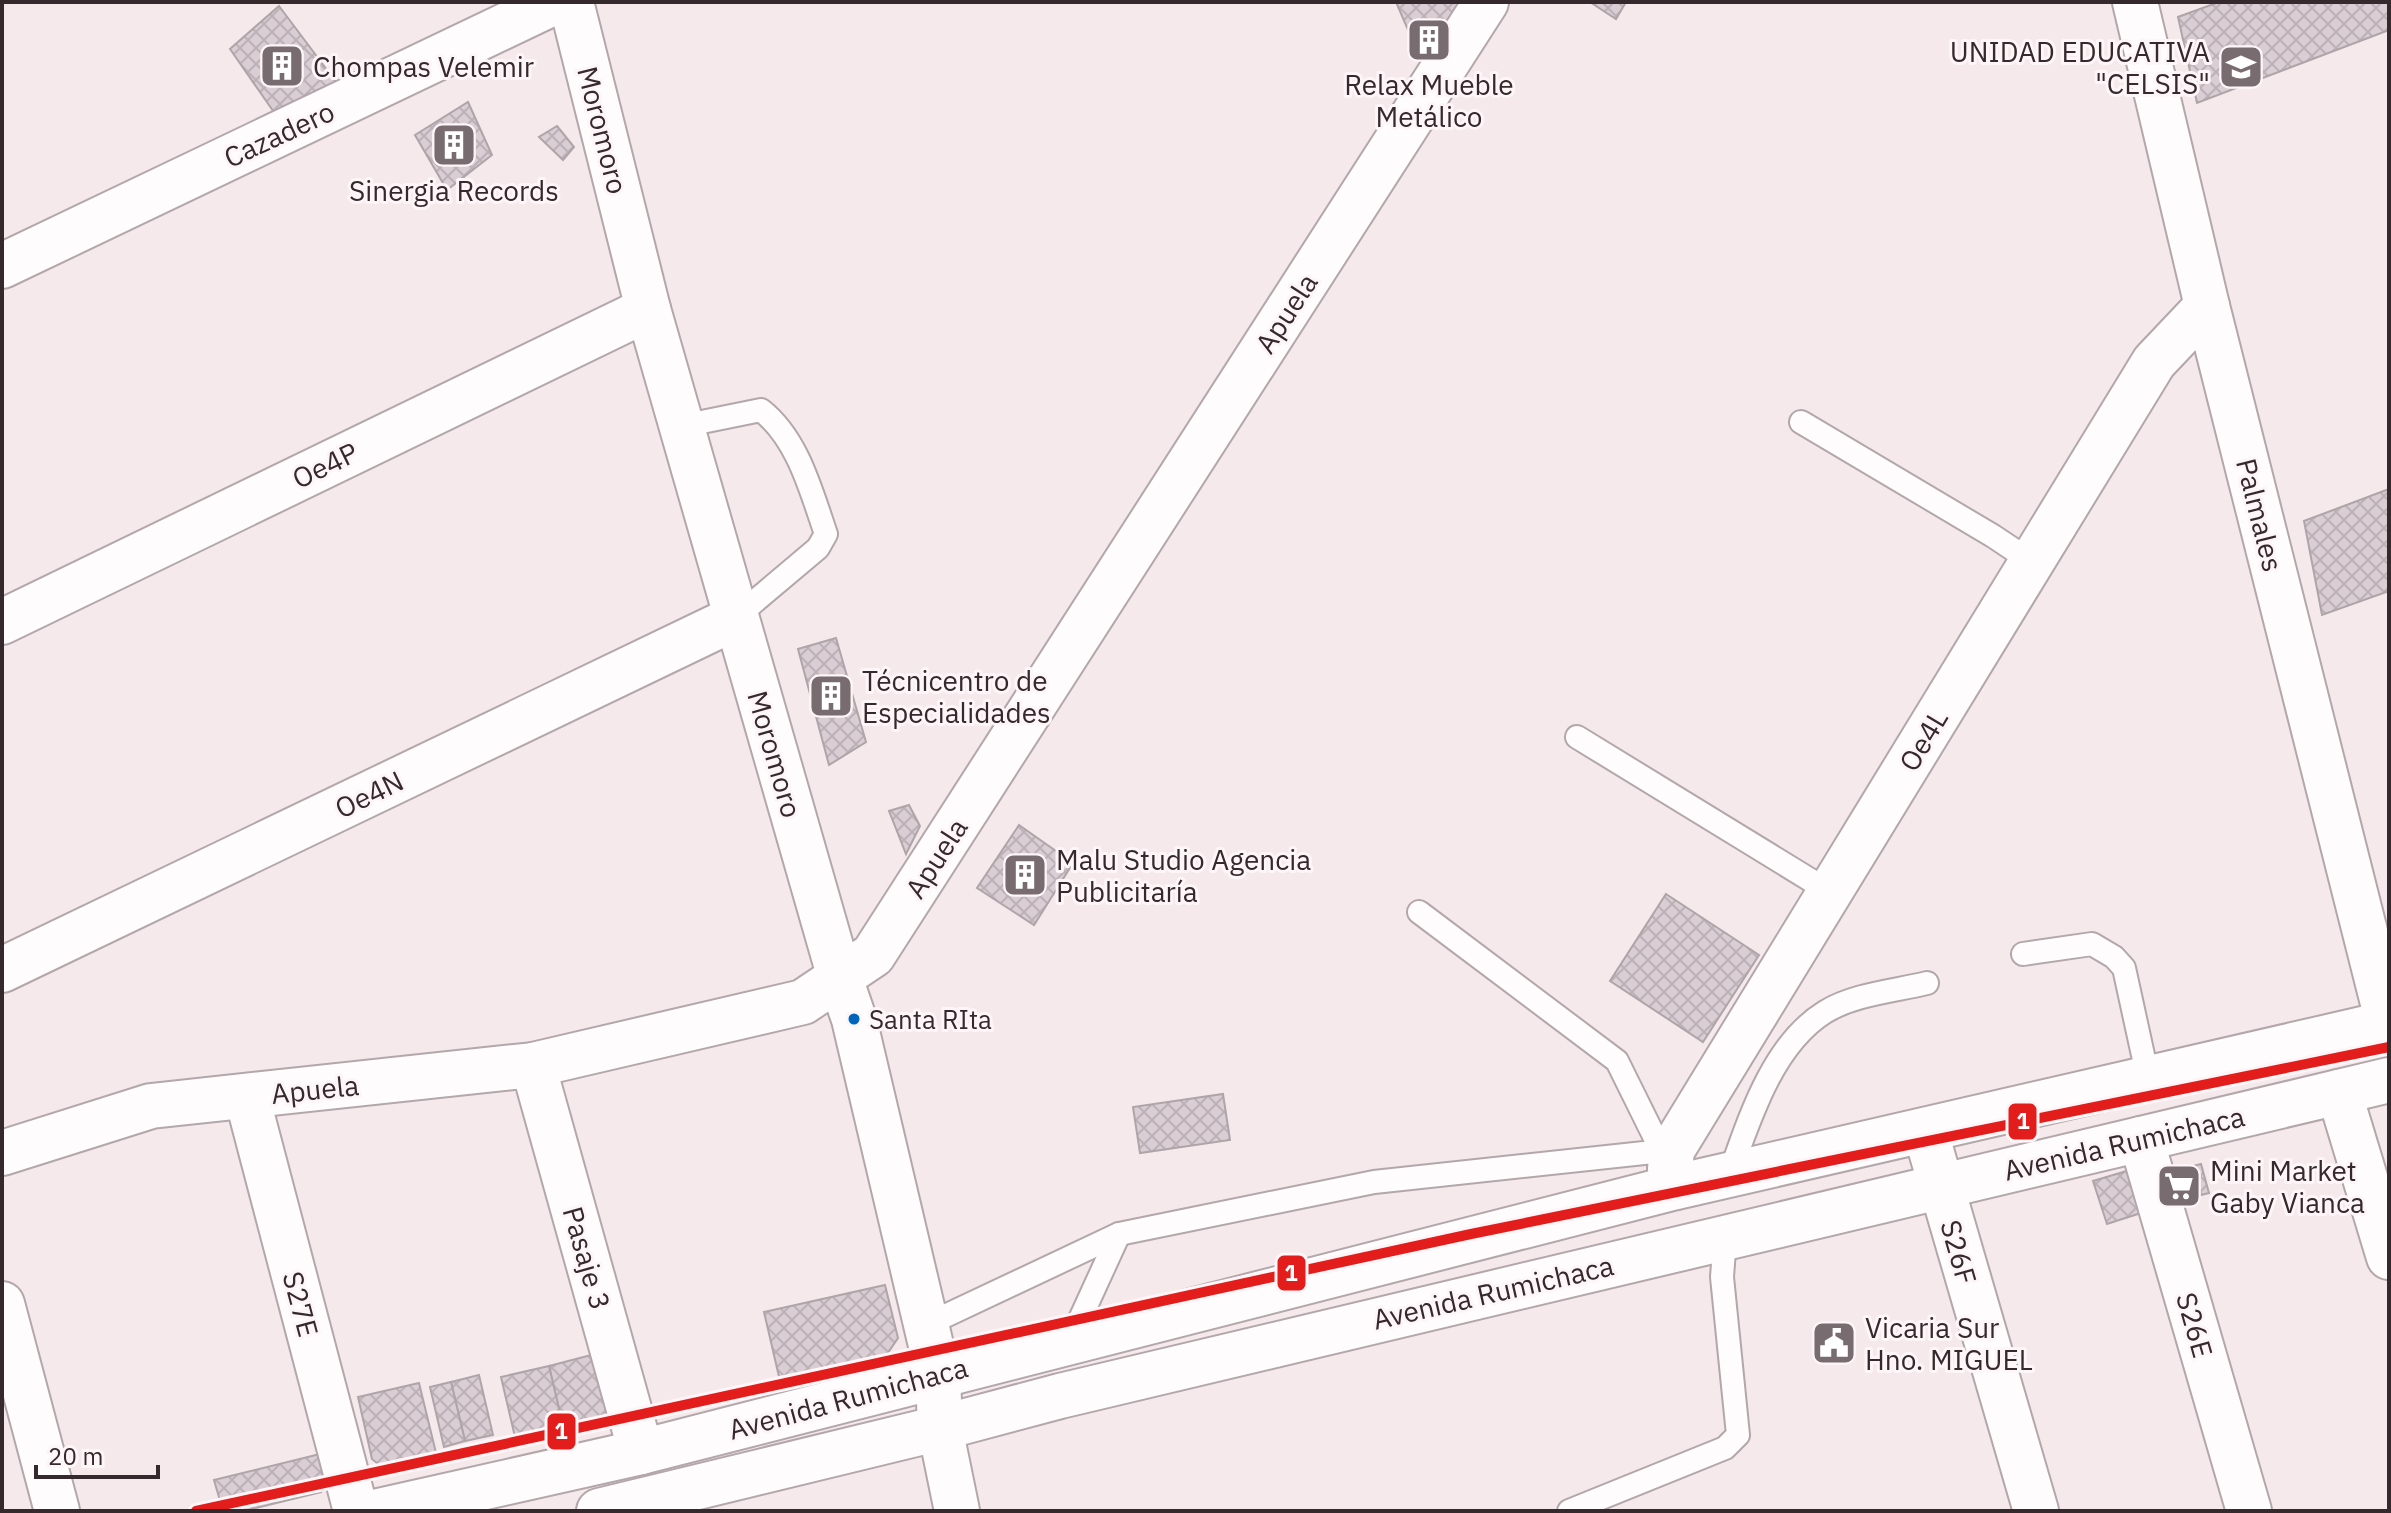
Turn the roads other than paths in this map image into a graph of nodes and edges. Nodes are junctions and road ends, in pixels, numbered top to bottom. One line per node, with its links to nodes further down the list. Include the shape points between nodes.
1 (555, 2): 5 (street, Cazadero)
2 (571, 2): 7 (street, Moromoro)
3 (1486, 2): 18 (street, Apuela, via 873,955)
4 (2135, 2): 6 (street, Palmales)
5 (2, 266)
6 (2207, 306): 10 (street, Oe4L, via 2154,362); 20 (street, Palmales)
7 (648, 309): 9 (street, Moromoro); 12 (street, Oe4P)
8 (1801, 422): 10 (lane)
9 (682, 426): 11 (street, Moromoro); 11 (lane, via 761,410 776,422 805,472 826,534 818,548)
10 (2032, 562): 14 (street, Oe4L)
11 (735, 618): 17 (street, Oe4N); 18 (street, Moromoro)
12 (2, 622)
13 (1577, 737): 14 (lane)
14 (1830, 892): 29 (street, Oe4L)
15 (1419, 912): 29 (lane, via 1617,1061)
16 (2023, 954): 22 (lane, via 2092,944 2114,957 2124,968)
17 (2, 970)
18 (840, 978): 21 (street, Apuela, via 803,1002); 36 (street, Moromoro)
19 (1927, 983): 30 (lane, via 1825,1012 1789,1045 1753,1109)
20 (2389, 1024): 22 (street, Avenida Rumichaca)
21 (533, 1065): 25 (street, Apuela); 40 (street, Pasaje 3)
22 (2148, 1078): 26 (street, Avenida Rumichaca)
23 (2389, 1080): 24 (street, Avenida Rumichaca)
24 (2339, 1092): 27 (street, Avenida Rumichaca); 34 (street)
25 (247, 1097): 28 (street, Apuela, via 151,1106); 42 (street, S27E)
26 (1925, 1130): 30 (street, Avenida Rumichaca); 31 (street, S26F)
27 (2141, 1139): 31 (street, Avenida Rumichaca); 48 (street, S26E)
28 (7, 1140)
29 (1670, 1163): 30 (street, Avenida Rumichaca); 32 (lane, via 1374,1182); 37 (street, Avenida Rumichaca)
30 (1729, 1176)
31 (1940, 1185): 33 (street, Avenida Rumichaca); 47 (street, S26F)
32 (1119, 1234): 36 (lane); 37 (lane)
33 (1725, 1237): 39 (street, Avenida Rumichaca); 46 (lane, via 1722,1277 1738,1435 1725,1448)
34 (2389, 1257)
35 (2, 1304): 41 (street)
36 (926, 1325): 38 (street, Moromoro)
37 (1070, 1341): 38 (street, Avenida Rumichaca)
38 (938, 1375): 39 (street, Moromoro); 40 (street, Avenida Rumichaca)
39 (940, 1428): 44 (street, Avenida Rumichaca); 45 (street, Moromoro)
40 (641, 1452): 43 (street, Avenida Rumichaca)
41 (57, 1511)
42 (356, 1511)
43 (379, 1511)
44 (599, 1511)
45 (957, 1511)
46 (1569, 1511)
47 (2036, 1511)
48 (2249, 1511)

